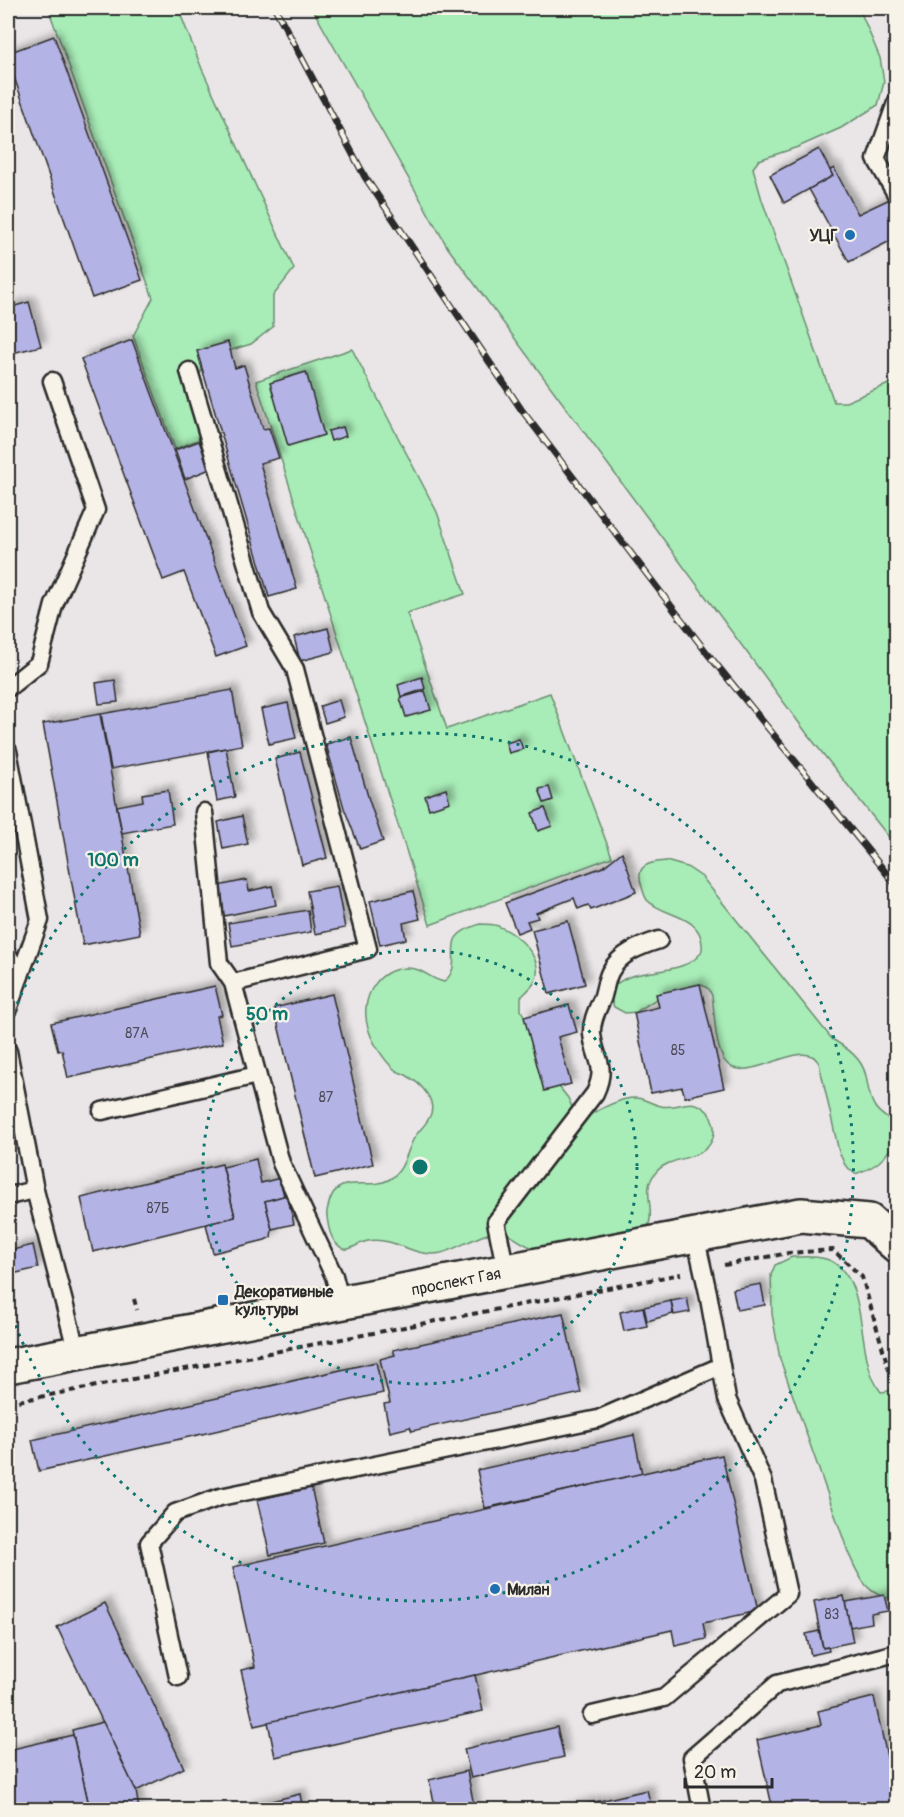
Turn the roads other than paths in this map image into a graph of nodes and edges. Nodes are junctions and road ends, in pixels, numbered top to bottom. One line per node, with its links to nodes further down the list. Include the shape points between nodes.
1 (897, 103): 2 (lane, via 876,159)
2 (897, 194)
3 (189, 371): 12 (lane, via 261,612 295,669 368,949)
4 (52, 381): 5 (lane, via 96,510 54,605 39,663)
5 (8, 688)
6 (8, 751): 8 (lane)
7 (204, 813): 12 (lane, via 219,963)
8 (14, 819): 11 (lane, via 40,920)
9 (659, 940): 21 (lane, via 637,947 616,963 609,974 592,1034 601,1079 595,1093 496,1222)
10 (8, 955): 11 (lane)
11 (20, 976): 13 (lane)
12 (233, 982): 15 (lane)
13 (8, 1009)
14 (8, 1051): 17 (lane)
15 (257, 1075): 16 (lane); 22 (lane, via 281,1163 334,1276)
16 (102, 1111)
17 (35, 1190): 18 (lane); 23 (lane)
18 (8, 1196)
19 (695, 1235): 20 (street, проспект Гая, via 801,1215 869,1221); 21 (street, проспект Гая); 25 (lane)
20 (897, 1245)
21 (506, 1271): 22 (street, проспект Гая)
22 (341, 1303): 23 (street, проспект Гая)
23 (77, 1353): 24 (street, проспект Гая)
24 (8, 1366)
25 (721, 1366): 27 (lane, via 598,1419 220,1497 176,1513 149,1543); 28 (lane, via 727,1398 763,1480 788,1594 664,1698)
26 (897, 1653): 29 (lane, via 777,1684 692,1758)
27 (178, 1677)
28 (592, 1715)
29 (702, 1809)

